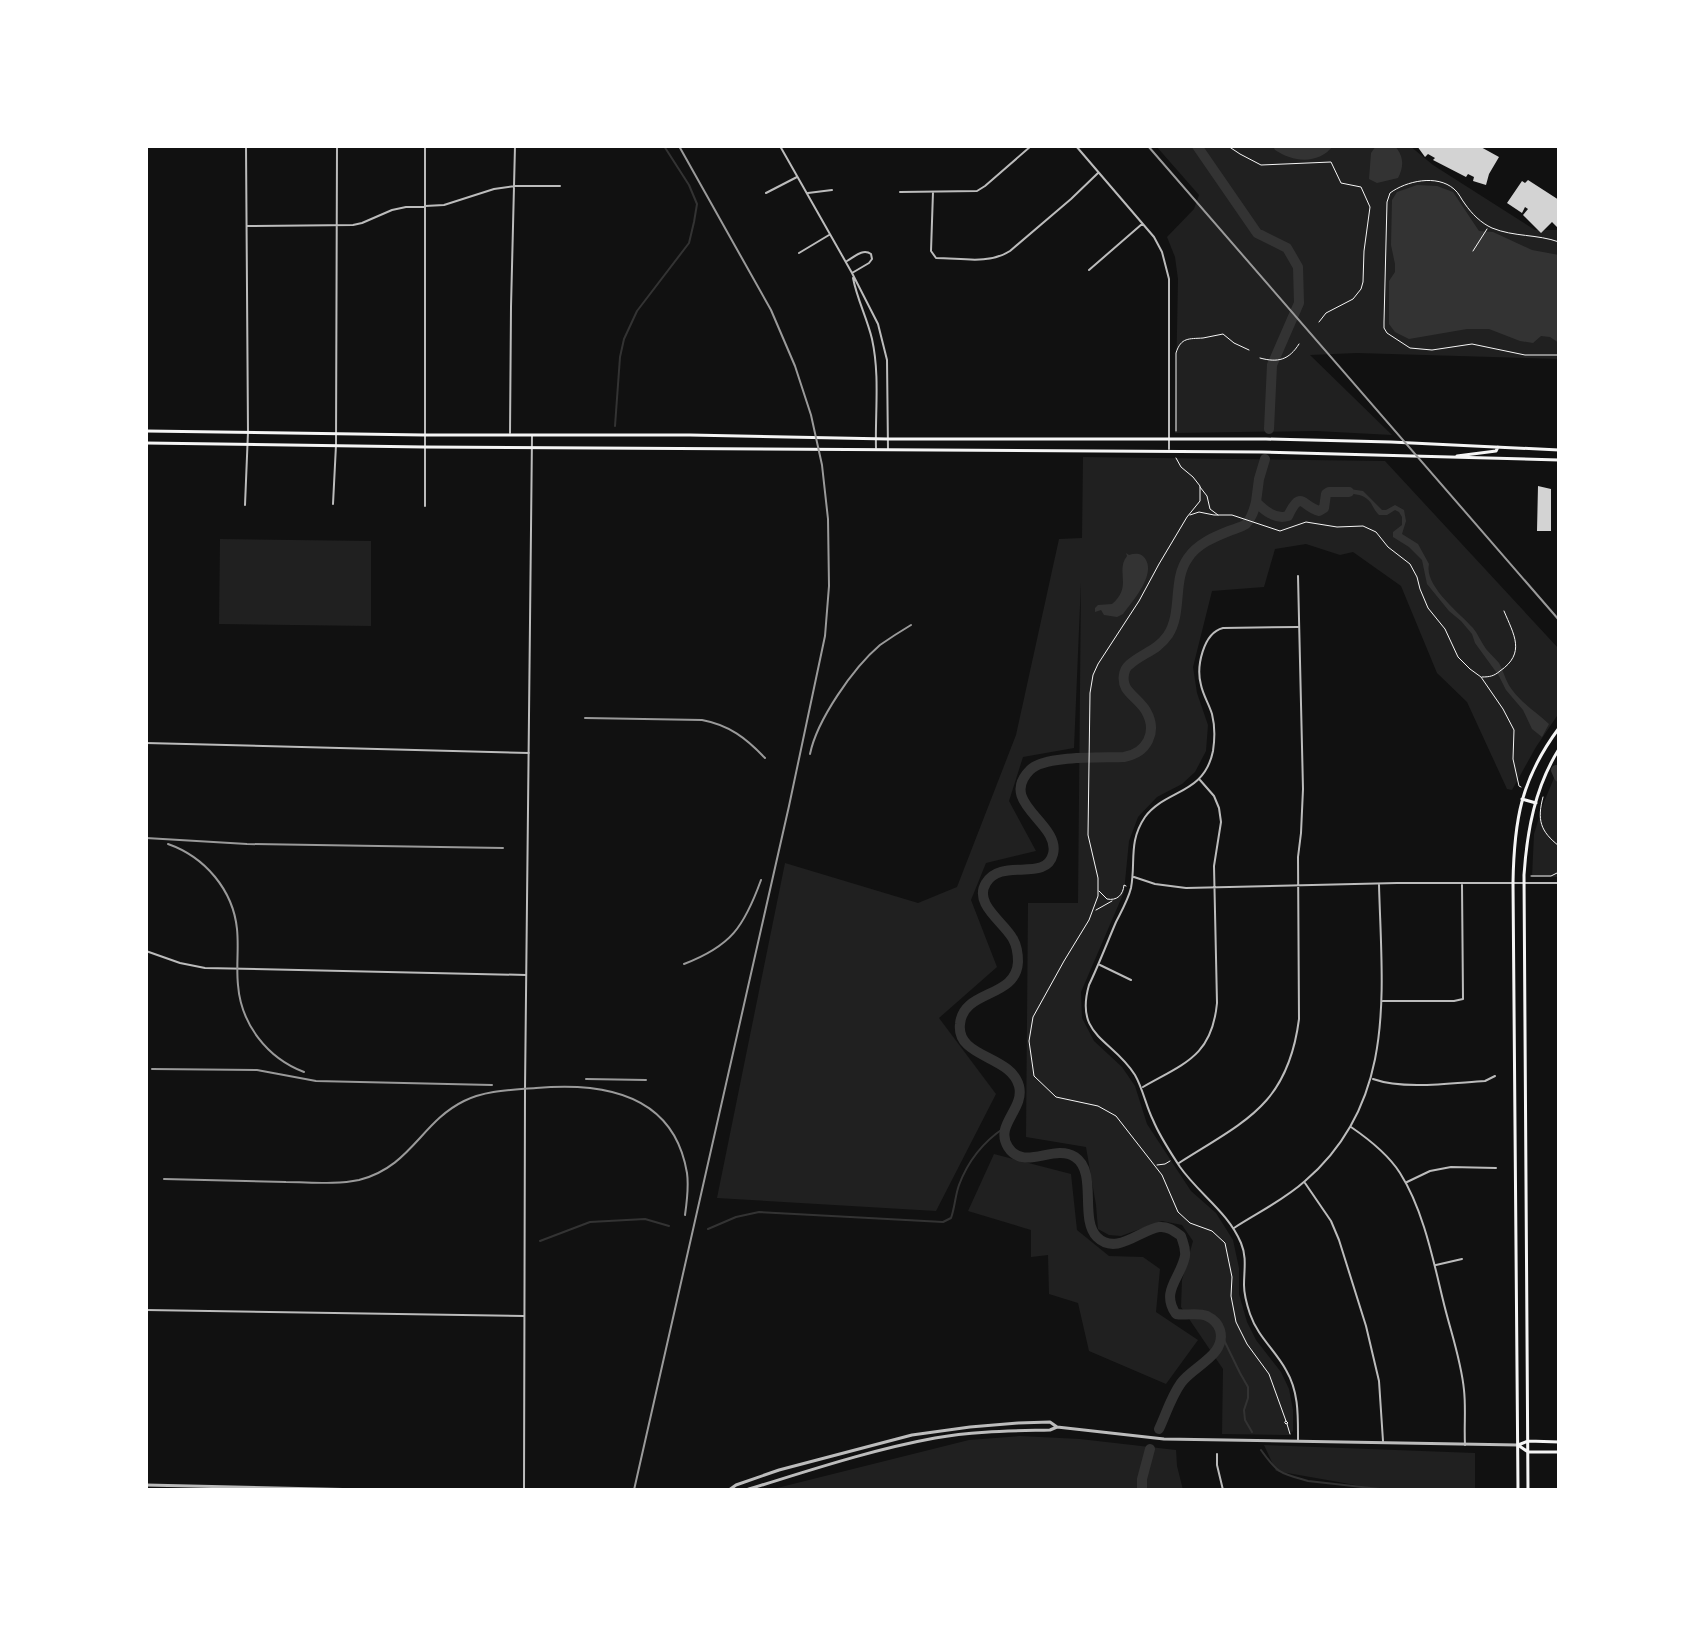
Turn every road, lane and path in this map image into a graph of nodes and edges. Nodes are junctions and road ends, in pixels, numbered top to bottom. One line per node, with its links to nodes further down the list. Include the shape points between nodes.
1 (246, 146): 21 (street)
2 (337, 146): 20 (street)
3 (425, 146): 18 (street)
4 (515, 146): 11 (street)
5 (780, 146): 10 (street)
6 (1031, 146): 15 (street, via 977,191)
7 (1076, 146): 9 (street)
8 (1228, 146): 30 (path, via 1261,165 1331,162 1341,183 1363,190 1370,207 1361,289)
9 (1099, 172): 15 (street, via 1010,251 989,259 936,258 931,251); 19 (street)
10 (798, 177): 16 (street); 17 (street)
11 (515, 186): 12 (street); 18 (street, via 456,203); 40 (street)
12 (560, 186)
13 (832, 190): 17 (street)
14 (900, 192): 15 (street)
15 (933, 192)
16 (766, 193)
17 (807, 193): 23 (street)
18 (426, 205): 20 (street); 39 (street)
19 (1143, 224): 28 (street); 44 (street, via 1162,252 1169,279)
20 (336, 225): 21 (street); 38 (street)
21 (246, 226): 37 (street)
22 (1489, 227): 24 (path); 25 (path); 33 (path, via 1442,183 1414,182 1390,193 1384,328 1405,346 1419,350 1472,344 1525,355)
23 (830, 235): 26 (street); 27 (street)
24 (1559, 242)
25 (1473, 251)
26 (799, 253)
27 (846, 262): 29 (street); 29 (street, via 863,252 871,254 869,263)
28 (1089, 270)
29 (852, 273): 42 (street, via 874,349); 43 (street, via 883,341)
30 (1319, 322)
31 (1299, 344): 34 (path, via 1285,359)
32 (1249, 350): 36 (path, via 1223,334 1182,341 1176,353)
33 (1559, 355)
34 (1260, 358)
35 (146, 431): 37 (main road)
36 (1176, 431)
37 (248, 432): 38 (main road); 46 (street)
38 (336, 434): 39 (main road); 47 (street)
39 (424, 435): 40 (main road); 48 (street)
40 (511, 435): 41 (main road)
41 (532, 436): 42 (main road); 49 (street)
42 (876, 438): 43 (main road); 51 (street)
43 (888, 439): 44 (main road); 52 (street)
44 (1169, 439): 50 (main road); 54 (street)
45 (146, 443): 46 (main road)
46 (247, 444): 47 (main road); 60 (street)
47 (336, 445): 48 (main road); 59 (street)
48 (424, 447): 49 (main road); 61 (street)
49 (532, 447): 51 (main road); 73 (street)
50 (1498, 447): 53 (main road); 56 (main road)
51 (876, 450): 52 (main road)
52 (888, 450): 54 (main road)
53 (1559, 450)
54 (1169, 452): 56 (main road)
55 (1176, 456): 58 (path)
56 (1450, 457): 57 (main road)
57 (1559, 460)
58 (1200, 486): 62 (path, via 1210,509); 63 (path, via 1200,501)
59 (333, 504)
60 (245, 505)
61 (425, 506)
62 (1221, 516): 63 (path, via 1199,512); 68 (path, via 1280,531 1306,522 1373,529 1410,564 1428,608 1458,657)
63 (1187, 517): 91 (path, via 1095,669 1088,835)
64 (1298, 576): 66 (street)
65 (1504, 611): 67 (path, via 1516,649 1512,662)
66 (1298, 627): 74 (street, via 1223,628 1210,635 1199,667 1215,734); 87 (street, via 1303,789)
67 (1493, 676): 68 (path); 69 (path)
68 (1481, 677): 69 (path)
69 (1489, 687): 75 (path, via 1514,730)
70 (1559, 728): 76 (main road)
71 (146, 743): 73 (street)
72 (1559, 749): 77 (main road)
73 (529, 753): 96 (street)
74 (1200, 779): 81 (street, via 1145,818 1134,841); 90 (street, via 1219,808)
75 (1519, 786)
76 (1522, 799): 77 (main road); 83 (main road)
77 (1536, 803): 84 (main road)
78 (1538, 814): 79 (path, via 1545,833)
79 (1559, 846)
80 (1559, 872): 82 (path)
81 (1132, 876): 89 (street); 90 (street, via 1172,888)
82 (1531, 876)
83 (1513, 883): 84 (street); 86 (street); 124 (main road)
84 (1524, 883): 85 (street); 119 (main road)
85 (1559, 883)
86 (1462, 884): 88 (street); 98 (street, via 1463,999)
87 (1298, 885): 88 (street); 90 (street); 105 (street, via 1299,1019 1287,1067 1257,1112)
88 (1379, 885): 98 (street)
89 (1131, 886): 92 (path, via 1124,885); 95 (street)
90 (1216, 887): 101 (street, via 1216,1020 1192,1058)
91 (1099, 888): 92 (path, via 1103,896); 93 (path)
92 (1115, 899): 93 (path)
93 (1094, 912): 104 (path, via 1033,1017 1032,1069 1056,1097 1111,1112)
94 (146, 951): 96 (street, via 205,968)
95 (1098, 964): 97 (street); 101 (street, via 1085,999 1086,1014)
96 (526, 975): 115 (street)
97 (1131, 980)
98 (1382, 1001): 100 (street)
99 (1495, 1076): 100 (street, via 1415,1084)
100 (1372, 1079): 102 (street)
101 (1141, 1088): 105 (street, via 1156,1128)
102 (1350, 1126): 109 (street); 110 (street, via 1390,1159)
103 (1171, 1161): 106 (path)
104 (1154, 1164): 106 (path); 108 (path)
105 (1178, 1164): 111 (street)
106 (1164, 1167): 108 (path)
107 (1496, 1168): 110 (street, via 1451,1167)
108 (1162, 1175): 117 (path, via 1178,1212 1225,1243 1236,1322 1269,1374)
109 (1304, 1182): 111 (street); 121 (street, via 1335,1230 1366,1326 1379,1381)
110 (1406, 1183): 113 (street)
111 (1233, 1229): 118 (street, via 1244,1252 1245,1298 1255,1327 1295,1391)
112 (1462, 1259): 113 (street)
113 (1435, 1266): 123 (street, via 1462,1374)
114 (146, 1310): 115 (street)
115 (524, 1316): 133 (street)
116 (1057, 1427): 118 (street, via 1164,1439); 122 (street, via 1050,1422 970,1427); 125 (street, via 934,1438)
117 (1290, 1434)
118 (1298, 1441): 121 (street)
119 (1528, 1441): 120 (main road); 124 (main road); 126 (main road)
120 (1559, 1442)
121 (1383, 1443): 123 (street)
122 (873, 1445): 125 (street); 134 (street, via 779,1470)
123 (1465, 1445): 124 (street)
124 (1518, 1445): 126 (main road); 137 (main road)
125 (875, 1452): 135 (street)
126 (1528, 1452): 127 (main road); 138 (main road)
127 (1559, 1452)
128 (1217, 1454): 136 (street)
129 (146, 1485): 130 (street)
130 (170, 1488): 131 (street)
131 (320, 1489): 132 (street)
132 (365, 1490)
133 (524, 1490)
134 (730, 1490)
135 (746, 1490)
136 (1223, 1490)
137 (1518, 1490)
138 (1528, 1490)

